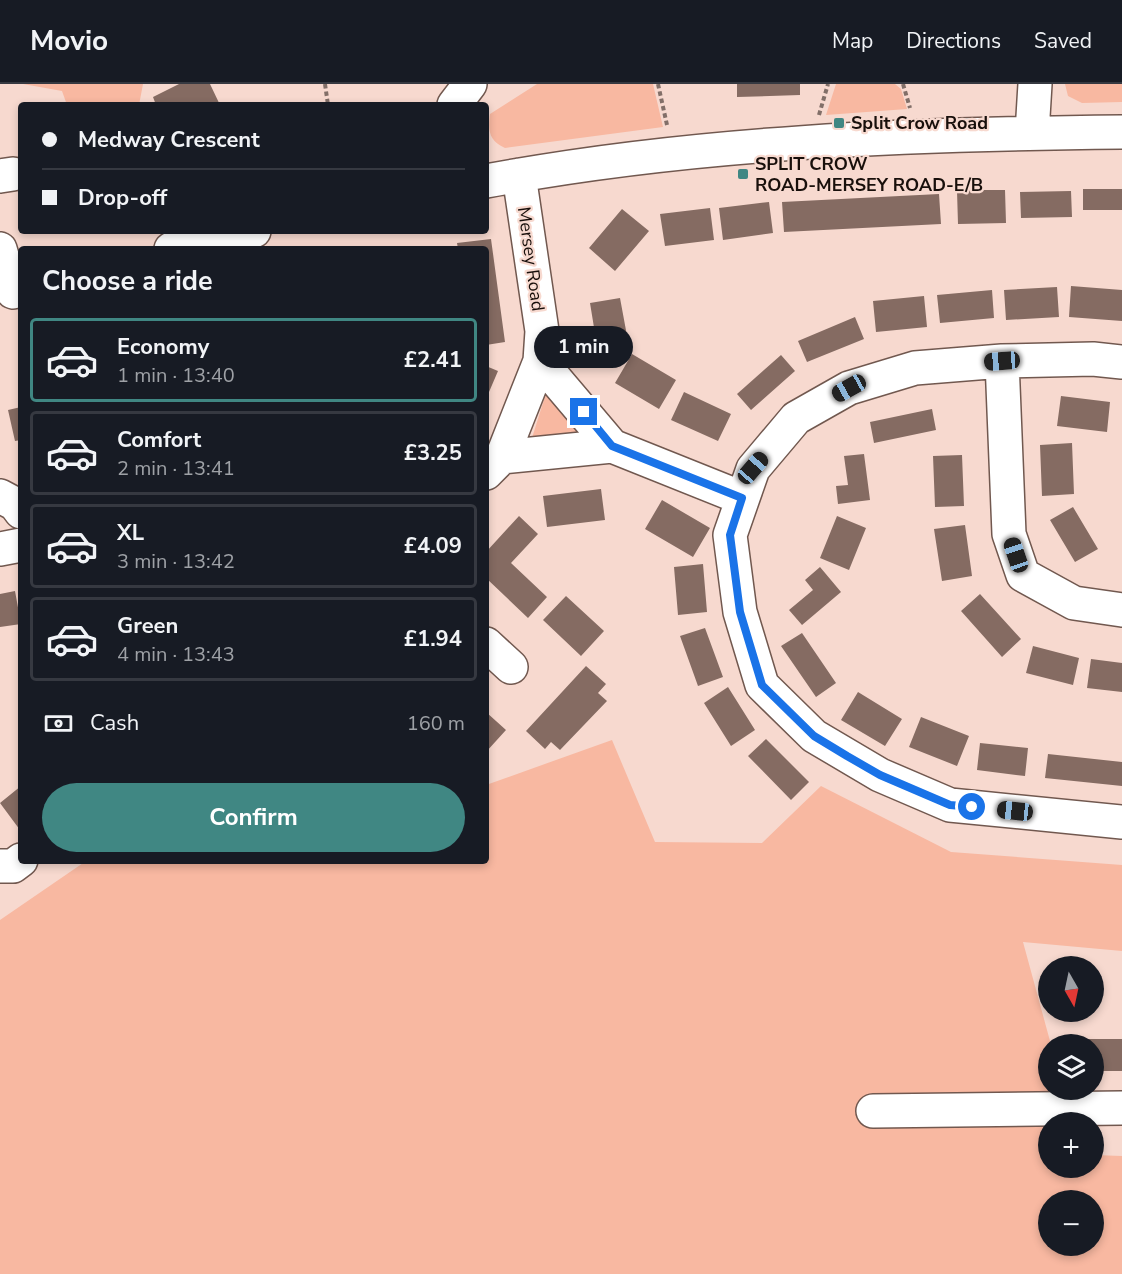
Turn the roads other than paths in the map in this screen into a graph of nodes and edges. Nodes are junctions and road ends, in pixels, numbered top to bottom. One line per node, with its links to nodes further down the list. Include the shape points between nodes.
1 (470, 84): 3 (street)
2 (1035, 84): 5 (street)
3 (456, 102)
4 (1122, 132): 5 (street)
5 (1032, 133): 6 (street, via 745,146)
6 (519, 175): 7 (street); 12 (street, Mersey Road, via 542,331)
7 (489, 180)
8 (240, 234): 9 (street)
9 (185, 246)
10 (0, 249): 11 (street)
11 (11, 293)
12 (540, 361): 15 (street); 16 (street, Mersey Road)
13 (1002, 361): 14 (street); 18 (street, via 915,368 849,388 796,418 753,468); 22 (street, via 1009,534 1023,575 1074,603)
14 (1122, 362)
15 (612, 446): 16 (street); 18 (street)
16 (494, 465)
17 (0, 496): 19 (street)
18 (742, 498): 25 (street, via 730,535 743,622 762,685 814,736 880,775 950,805)
19 (18, 508)
20 (18, 546): 21 (street)
21 (0, 549)
22 (1122, 610)
23 (489, 647): 24 (street)
24 (511, 667)
25 (1122, 822)
26 (18, 863): 27 (street)
27 (0, 867)
28 (1122, 1108): 29 (street)
29 (873, 1111)

